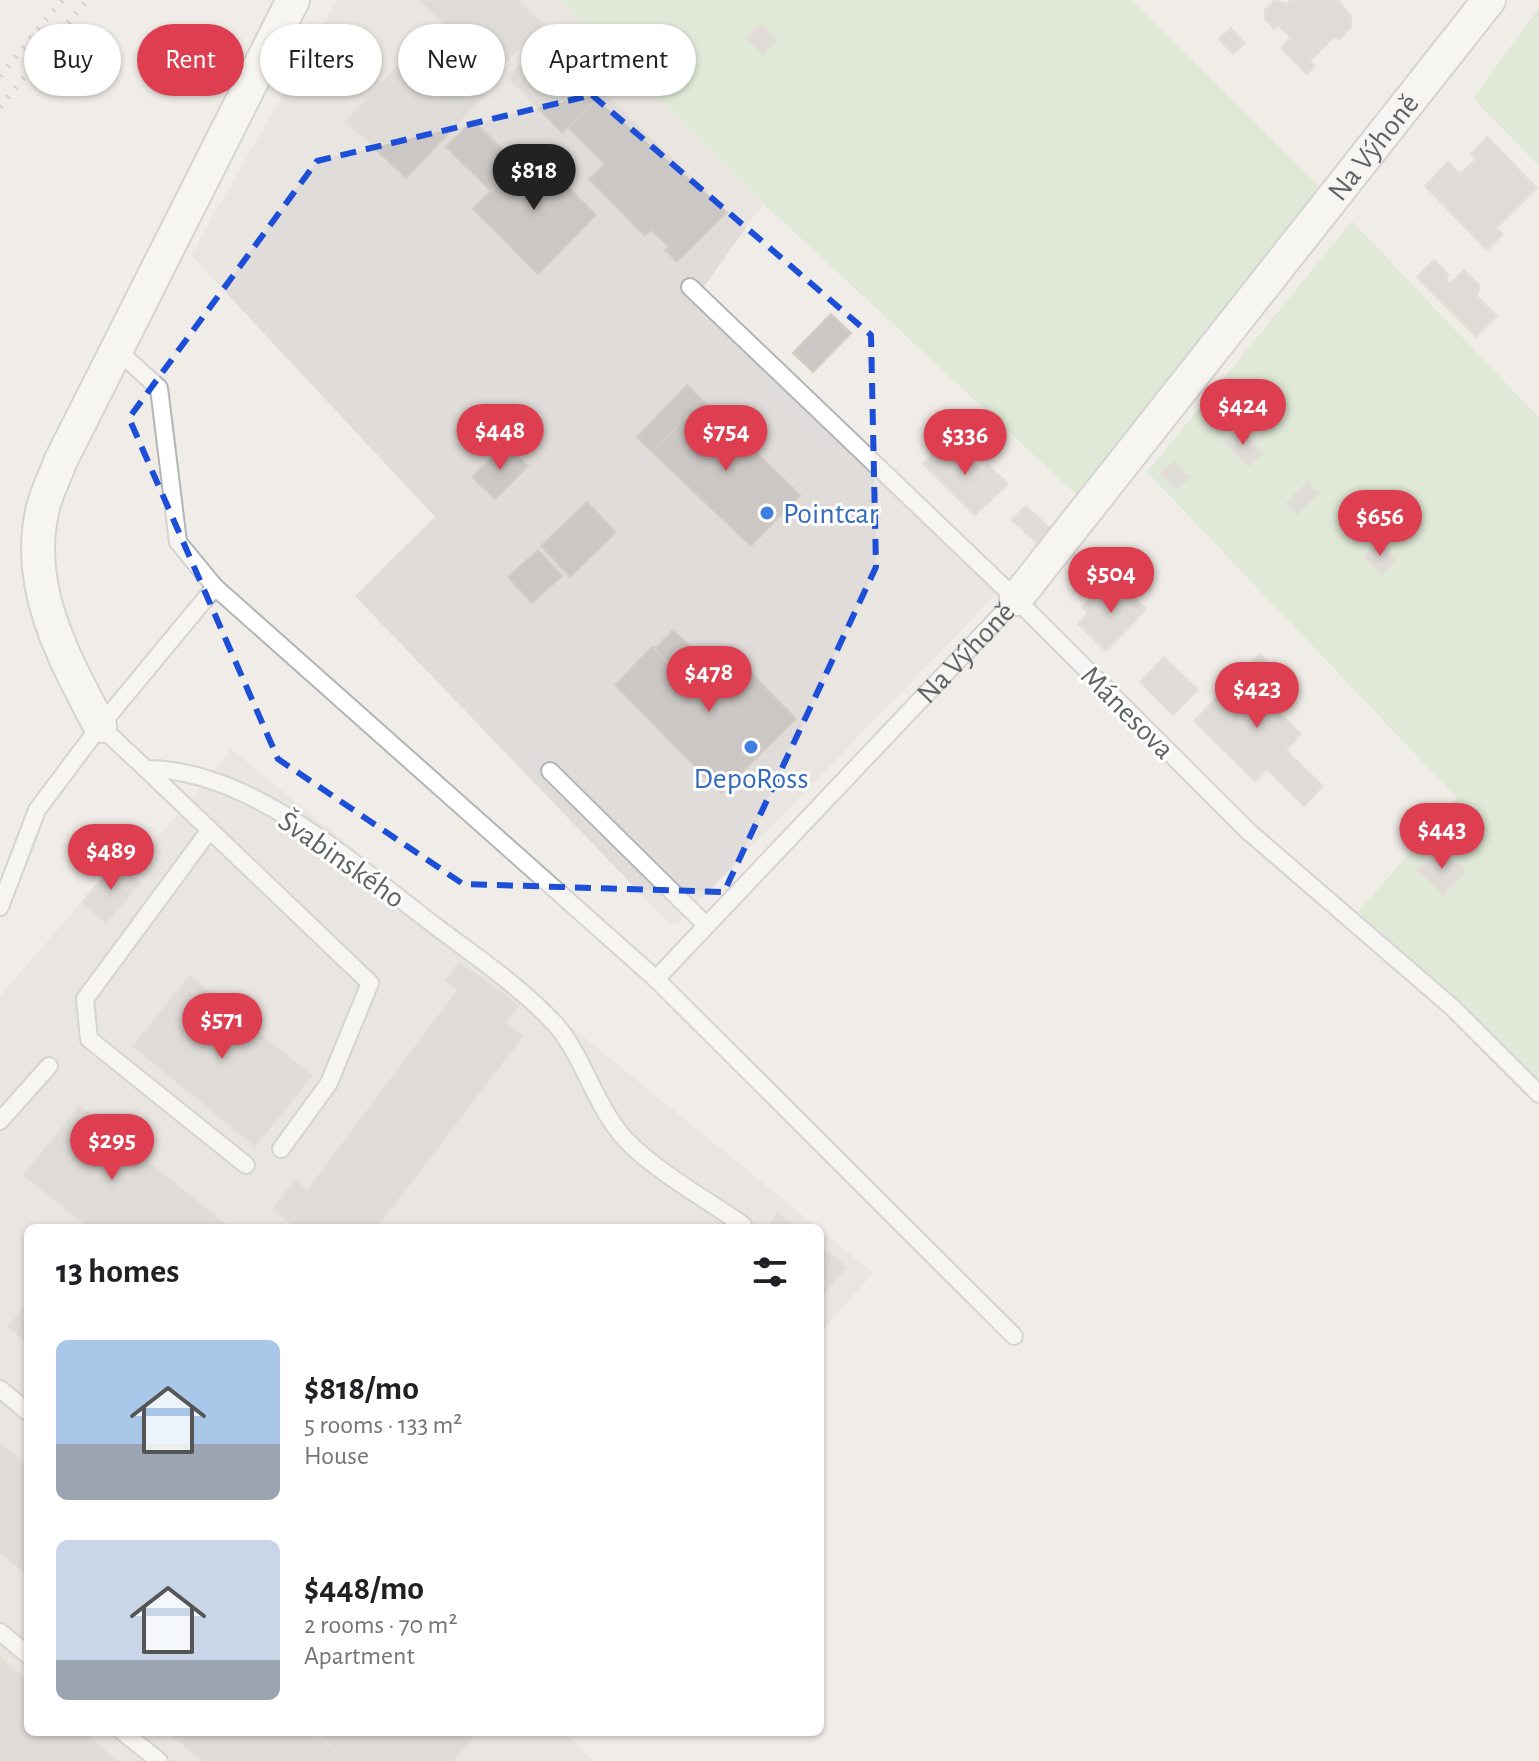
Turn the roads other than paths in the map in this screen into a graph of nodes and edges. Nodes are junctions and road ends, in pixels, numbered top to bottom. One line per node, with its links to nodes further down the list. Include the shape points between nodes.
1 (293, 0): 4 (street)
2 (1489, 0): 6 (street, Na Výhoně)
3 (690, 287): 6 (lane, Mánesova)
4 (118, 351): 5 (lane, via 159,388 178,542); 7 (street, via 61,460 42,510 37,553 43,600 67,663)
5 (215, 587): 7 (lane); 13 (lane)
6 (1016, 599): 12 (lane, Na Výhoně); 15 (lane, Mánesova, via 1248,831 1453,1008)
7 (100, 726): 8 (lane); 11 (lane, via 37,810)
8 (146, 769): 10 (lane); 19 (lane, Švabinského, via 179,769 209,778 302,825 490,968 557,1026 601,1105 633,1147)
9 (550, 771): 12 (lane)
10 (209, 831): 17 (lane, via 370,983 329,1083); 18 (lane, via 85,999 89,1039)
11 (0, 907)
12 (706, 925): 13 (lane, Na Výhoně)
13 (656, 979): 20 (lane)
14 (49, 1066): 16 (lane)
15 (1539, 1094)
16 (0, 1121)
17 (281, 1149)
18 (246, 1165)
19 (742, 1224)
20 (1014, 1336)
21 (0, 1389): 22 (lane)
22 (24, 1409)
23 (0, 1632): 24 (lane)
24 (24, 1652)
25 (128, 1736): 26 (lane)
26 (159, 1761)

